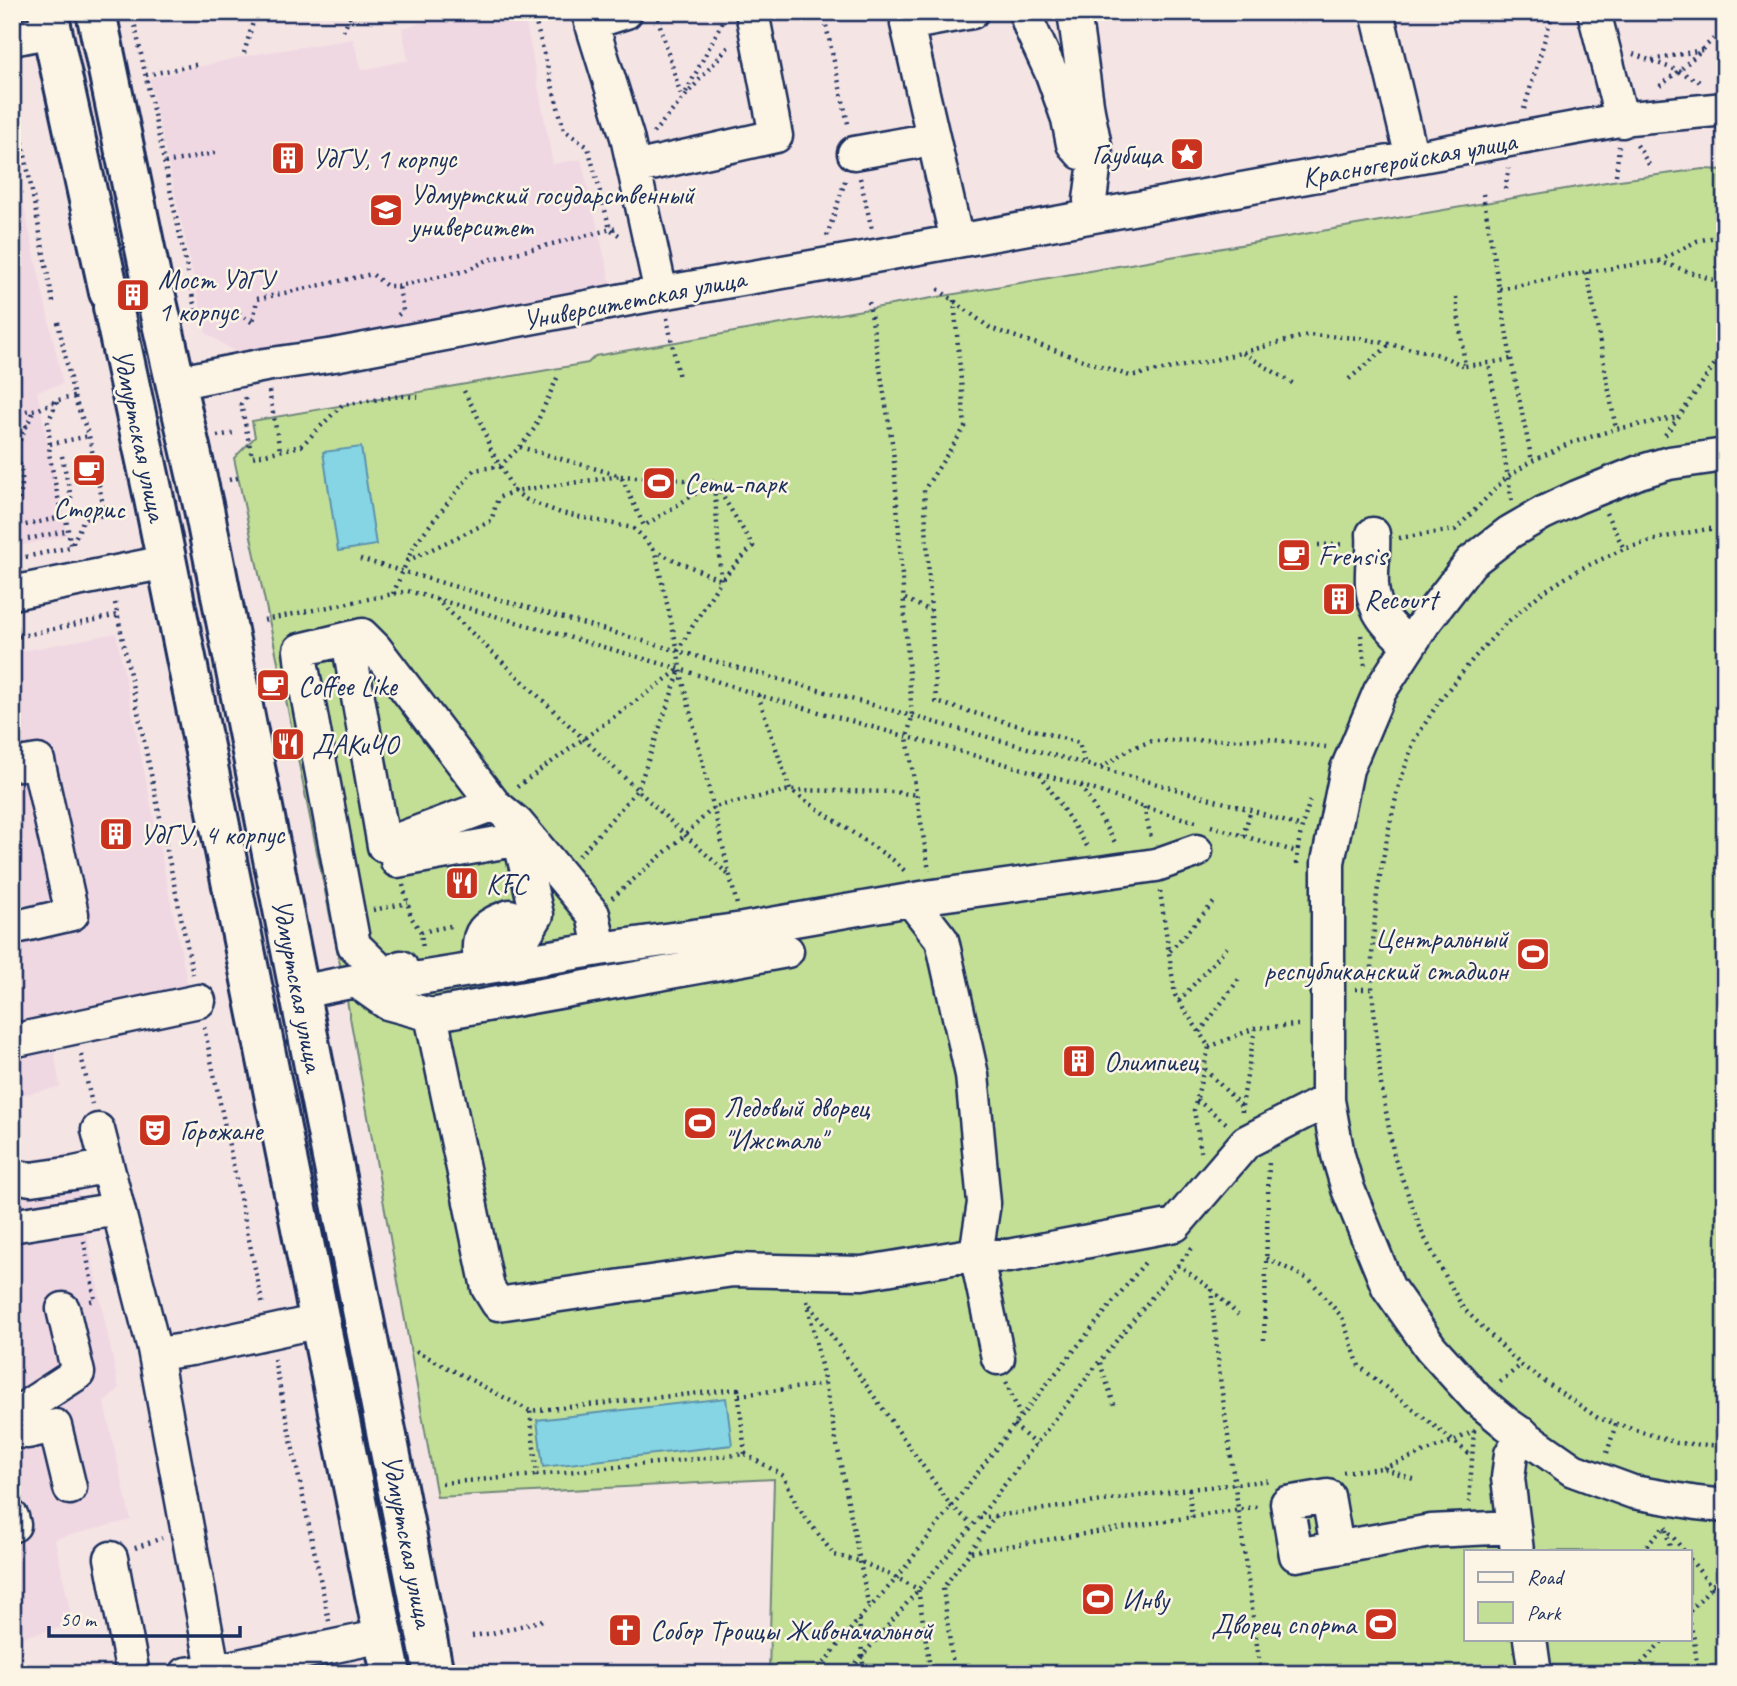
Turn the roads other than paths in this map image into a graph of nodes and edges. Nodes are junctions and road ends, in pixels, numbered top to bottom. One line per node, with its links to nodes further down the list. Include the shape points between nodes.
1 (96, 12): 22 (main road, Удмуртская улица, via 172,285)
2 (626, 12): 9 (street)
3 (972, 12): 14 (street, via 907,24)
4 (1025, 12): 16 (street, via 1069,119 1073,144 1081,153)
5 (1074, 12): 16 (street)
6 (1377, 12): 17 (street)
7 (1594, 12): 13 (street)
8 (744, 14): 18 (street, via 776,136)
9 (590, 17): 18 (street)
10 (50, 22): 11 (street); 25 (main road, Удмуртская улица)
11 (12, 39)
12 (1719, 98): 13 (street, Красногеройская улица)
13 (1622, 121): 17 (street, Красногеройская улица)
14 (933, 139): 15 (street); 20 (street)
15 (855, 153)
16 (1096, 154): 19 (street, via 1090,200)
17 (1412, 158): 19 (street, Красногеройская улица)
18 (633, 162): 21 (street)
19 (1093, 216): 20 (street, Университетская улица)
20 (957, 241): 21 (street, Университетская улица)
21 (661, 293): 22 (street, Университетская улица)
22 (175, 383): 40 (main road, Удмуртская улица)
23 (1725, 455): 27 (street, via 1639,472 1543,513 1471,562 1424,623)
24 (1373, 534): 27 (street, via 1372,592 1377,608)
25 (166, 562): 26 (street); 52 (main road, Удмуртская улица)
26 (12, 593)
27 (1400, 636): 44 (street, via 1347,769 1328,862)
28 (348, 640): 30 (street, via 362,635 375,648); 31 (street, via 384,846); 39 (street, via 300,650 354,945)
29 (12, 765): 35 (street, via 37,761 72,914)
30 (494, 804): 31 (street); 37 (street, via 517,823 593,914)
31 (395, 851): 36 (street, via 509,841 521,846 537,915 522,940)
32 (1196, 852): 33 (street, via 1131,869)
33 (922, 898): 37 (street); 50 (street, via 942,940 972,1075 984,1203)
34 (510, 916): 36 (street, via 489,923)
35 (12, 928)
36 (475, 946): 37 (street); 39 (street, via 421,978); 39 (street, via 422,944)
37 (600, 949)
38 (787, 951): 42 (street)
39 (371, 978): 40 (street); 42 (street, via 387,1003)
40 (300, 992): 51 (main road, Удмуртская улица)
41 (199, 1001): 43 (street)
42 (431, 1015): 50 (street, via 488,1288 498,1304 733,1270 862,1273)
43 (12, 1041)
44 (1328, 1100): 50 (street, via 1252,1146 1207,1187 1175,1225 1008,1256); 59 (street, via 1348,1189 1388,1287 1431,1348 1477,1399 1507,1424)
45 (98, 1130): 46 (street)
46 (107, 1166): 47 (street, via 31,1179); 48 (street)
47 (12, 1176)
48 (118, 1209): 49 (street); 55 (street)
49 (17, 1225)
50 (976, 1254): 56 (street)
51 (353, 1267): 52 (main road); 70 (main road, Удмуртская улица)
52 (311, 1276): 54 (main road, Удмуртская улица)
53 (63, 1309): 57 (street, via 78,1373)
54 (320, 1321): 55 (street, via 191,1349 164,1353); 65 (main road, Удмуртская улица)
55 (154, 1349): 67 (street, via 187,1528)
56 (998, 1358)
57 (12, 1420)
58 (12, 1431): 60 (street, via 55,1426)
59 (1517, 1447): 61 (street, via 1633,1492); 62 (street, via 1508,1478)
60 (70, 1488)
61 (1725, 1506)
62 (1515, 1539): 63 (street, via 1431,1531)
63 (1338, 1547)
64 (111, 1558): 68 (street)
65 (383, 1636): 67 (street); 69 (main road, Удмуртская улица)
66 (1530, 1640): 71 (street)
67 (205, 1673)
68 (132, 1674)
69 (391, 1674)
70 (434, 1674)
71 (1535, 1674)

